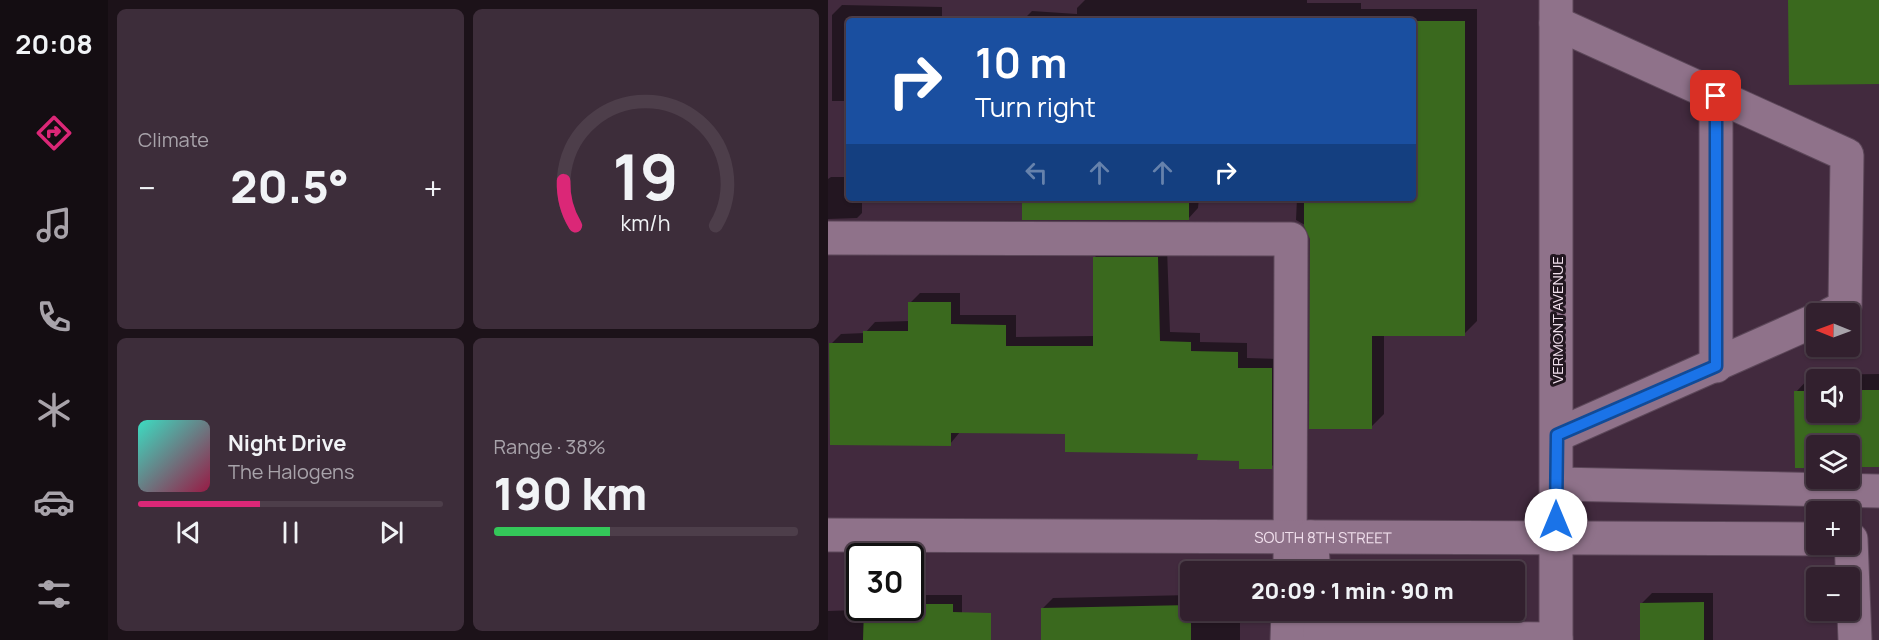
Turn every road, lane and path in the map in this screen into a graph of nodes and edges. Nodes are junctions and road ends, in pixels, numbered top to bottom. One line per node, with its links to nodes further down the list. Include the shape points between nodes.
1 (1556, 12): 2 (street); 7 (street, VERMONT AVENUE)
2 (1716, 96): 4 (street, via 1847,155); 6 (street)
3 (828, 238): 11 (street, via 1291,239)
4 (1845, 303)
5 (1806, 325): 6 (street)
6 (1716, 366): 7 (street)
7 (1557, 435): 8 (street, VERMONT AVENUE)
8 (1557, 484): 9 (street); 12 (street, VERMONT AVENUE)
9 (1879, 490)
10 (828, 535): 11 (street, SOUTH 8TH STREET)
11 (1301, 537): 12 (street, SOUTH 8TH STREET); 15 (street); 16 (street)
12 (1556, 538): 13 (street, SOUTH 8TH STREET); 19 (street, VERMONT AVENUE)
13 (1806, 539)
14 (1859, 555): 21 (street)
15 (1293, 561)
16 (1310, 561)
17 (1288, 621): 20 (street)
18 (1317, 621): 19 (street, via 1318,637)
19 (1556, 639)
20 (1287, 640)
21 (1855, 640)

